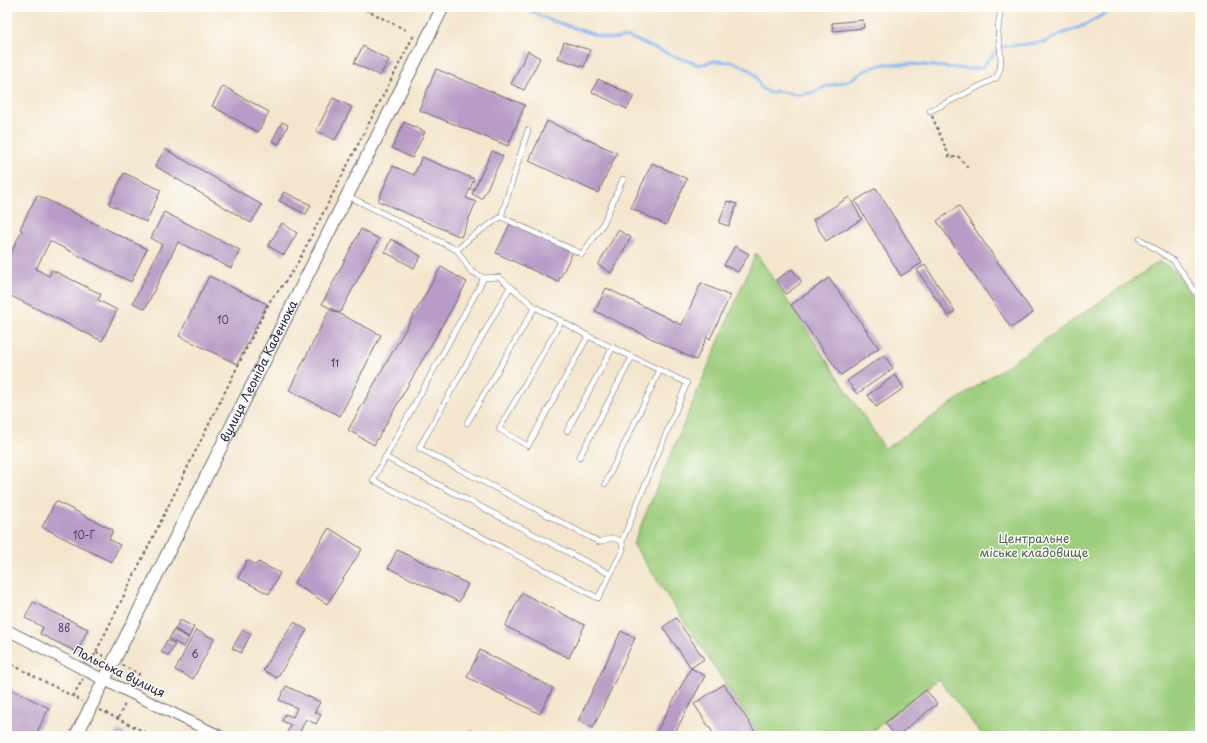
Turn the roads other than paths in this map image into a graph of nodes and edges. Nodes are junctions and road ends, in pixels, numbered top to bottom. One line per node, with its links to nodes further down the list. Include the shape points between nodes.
1 (443, 7): 6 (street, вулиця Леоніда Каденюка)
2 (1001, 7): 3 (lane, via 998,31 1001,67 996,78)
3 (930, 110)
4 (528, 130): 7 (lane)
5 (623, 179): 7 (lane, via 602,226 582,254)
6 (347, 196): 9 (lane); 27 (street, вулиця Леоніда Каденюка)
7 (501, 217): 9 (lane)
8 (1140, 239): 12 (lane, via 1174,261)
9 (457, 250): 10 (lane, via 471,271)
10 (484, 278): 11 (lane, via 499,278); 21 (lane)
11 (510, 287): 13 (lane); 24 (lane, via 419,448 599,542 612,538)
12 (1200, 298)
13 (535, 307): 14 (lane); 19 (lane)
14 (562, 320): 15 (lane); 15 (lane, via 499,429 528,446)
15 (588, 336): 16 (lane)
16 (613, 347): 17 (lane); 20 (lane)
17 (632, 357): 18 (lane); 22 (lane)
18 (660, 370): 23 (lane); 24 (lane, via 687,383)
19 (467, 423)
20 (567, 431)
21 (385, 457): 25 (lane); 25 (lane, via 373,480 598,598)
22 (580, 458)
23 (605, 484)
24 (622, 541): 25 (lane, via 623,550)
25 (610, 574)
26 (7, 630): 27 (street, Польська вулиця)
27 (104, 680): 28 (street, вулиця Леоніда Каденюка); 29 (street, Польська вулиця)
28 (76, 736)
29 (220, 736)

